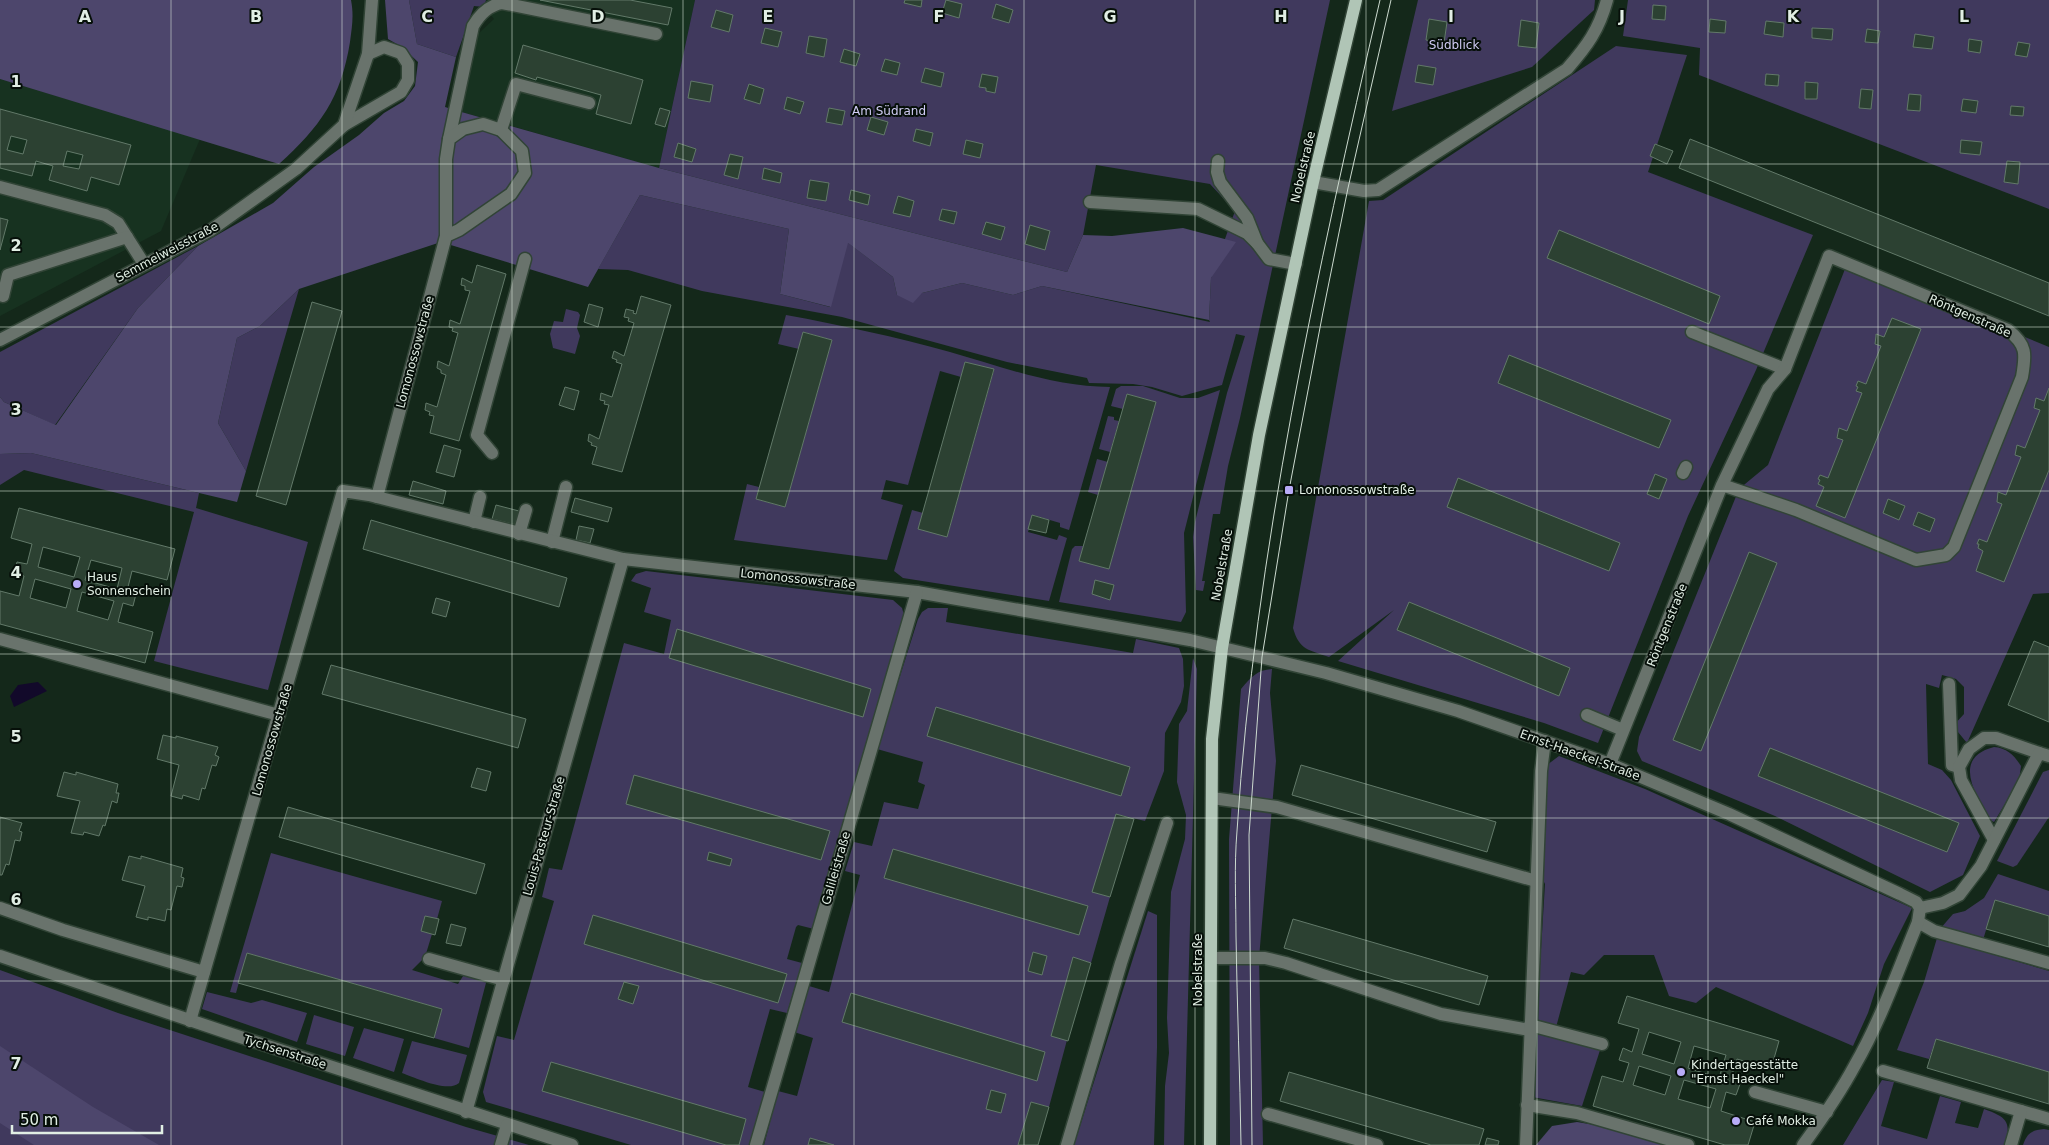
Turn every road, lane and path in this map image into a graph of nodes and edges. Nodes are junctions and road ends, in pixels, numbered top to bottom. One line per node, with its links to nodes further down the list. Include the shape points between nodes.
1 (372, 0): 5 (street, Semmelweisstraße)
2 (1356, 0): 11 (main road, Nobelstraße)
3 (1607, 0): 11 (street, via 1602,20 1590,42 1567,69 1378,190 1364,191)
4 (656, 34): 9 (street, Lomonossowstraße, via 502,3 493,5 480,14 473,26)
5 (368, 54): 7 (street, Semmelweisstraße); 7 (street, Semmelweisstraße, via 384,47 401,53 408,64 408,80 401,92)
6 (589, 103): 8 (street, via 516,84)
7 (344, 125): 18 (street, Semmelweisstraße, via 296,169 211,230)
8 (501, 130): 9 (street, via 483,124 463,129); 14 (street, via 522,150 525,173 511,194)
9 (449, 139): 14 (street, Lomonossowstraße)
10 (1218, 160): 16 (street, via 1220,182 1247,218)
11 (1313, 182): 19 (main road, Nobelstraße)
12 (0, 187): 15 (street, via 105,215 118,223)
13 (1090, 202): 16 (street, via 1198,209)
14 (446, 236): 27 (street, Lomonossowstraße)
15 (127, 237): 18 (street); 20 (street, via 8,275)
16 (1257, 242): 19 (street, via 1269,259)
17 (525, 259): 24 (street, via 477,436)
18 (144, 264): 22 (street, Semmelweisstraße)
19 (1296, 264): 36 (main road, Nobelstraße, via 1259,435)
20 (3, 296)
21 (1692, 332): 23 (street)
22 (0, 340)
23 (1785, 369): 25 (street, Röntgenstraße, via 1768,389); 25 (street, Röntgenstraße, via 1829,256 2008,330 2024,348 2022,377 1954,547 1946,555 1916,560 1796,510)
24 (492, 453)
25 (1722, 485): 40 (street, Röntgenstraße)
26 (566, 487): 32 (street)
27 (377, 497): 30 (street, Lomonossowstraße); 38 (street, Lomonossowstraße, via 343,491)
28 (480, 497): 30 (street)
29 (526, 510): 31 (street)
30 (474, 522): 31 (street, Lomonossowstraße)
31 (519, 534): 32 (street, Lomonossowstraße)
32 (552, 542): 33 (street, Lomonossowstraße)
33 (623, 560): 34 (street, Lomonossowstraße); 57 (street, Louis-Pasteur-Straße)
34 (917, 592): 36 (street, Lomonossowstraße); 72 (street, Galileistraße)
35 (0, 639): 38 (street)
36 (1222, 648): 41 (street, Ernst-Haeckel-Straße, via 1372,686); 45 (main road, Nobelstraße, via 1212,739)
37 (1949, 684): 44 (street, via 1952,765)
38 (279, 715): 56 (street, Lomonossowstraße)
39 (1586, 716): 40 (street)
40 (1623, 730): 43 (street, Röntgenstraße)
41 (1545, 741): 43 (street, Ernst-Haeckel-Straße); 48 (street)
42 (2044, 754): 44 (street, via 1996,738 1984,738 1970,749); 47 (street)
43 (1610, 764): 50 (street, Ernst-Haeckel-Straße, via 1729,814 1900,894 1916,902)
44 (1959, 767): 47 (street, via 1961,780)
45 (1212, 798): 48 (street, via 1277,806); 53 (main road, Nobelstraße)
46 (1167, 823): 73 (street)
47 (1994, 840): 50 (street, via 1981,866 1958,895 1943,903)
48 (1536, 882): 59 (street)
49 (0, 908): 56 (street)
50 (1920, 908): 51 (street)
51 (1918, 922): 55 (street, via 1934,931); 66 (street, via 1860,1056)
52 (0, 956): 58 (street, Tychsenstraße)
53 (1212, 958): 59 (street, via 1264,958 1441,1014); 74 (main road, Nobelstraße)
54 (429, 959): 57 (street)
55 (2049, 962)
56 (204, 972): 58 (street, Lomonossowstraße)
57 (504, 980): 65 (street, Louis-Pasteur-Straße)
58 (192, 1015): 65 (street, Tychsenstraße)
59 (1530, 1027): 60 (street); 63 (street)
60 (1602, 1044)
61 (1883, 1071): 64 (street)
62 (1755, 1092): 66 (street)
63 (1527, 1105): 76 (street); 77 (street, via 1577,1113)
64 (2021, 1111): 68 (street); 79 (street)
65 (466, 1112): 69 (street, Tychsenstraße)
66 (1827, 1112): 78 (street)
67 (1268, 1114): 75 (street)
68 (2049, 1118)
69 (507, 1125): 70 (street); 71 (street, Tychsenstraße)
70 (501, 1145)
71 (572, 1145)
72 (756, 1145)
73 (1067, 1145)
74 (1210, 1145)
75 (1377, 1145)
76 (1526, 1145)
77 (1688, 1145)
78 (1803, 1145)
79 (2011, 1145)

